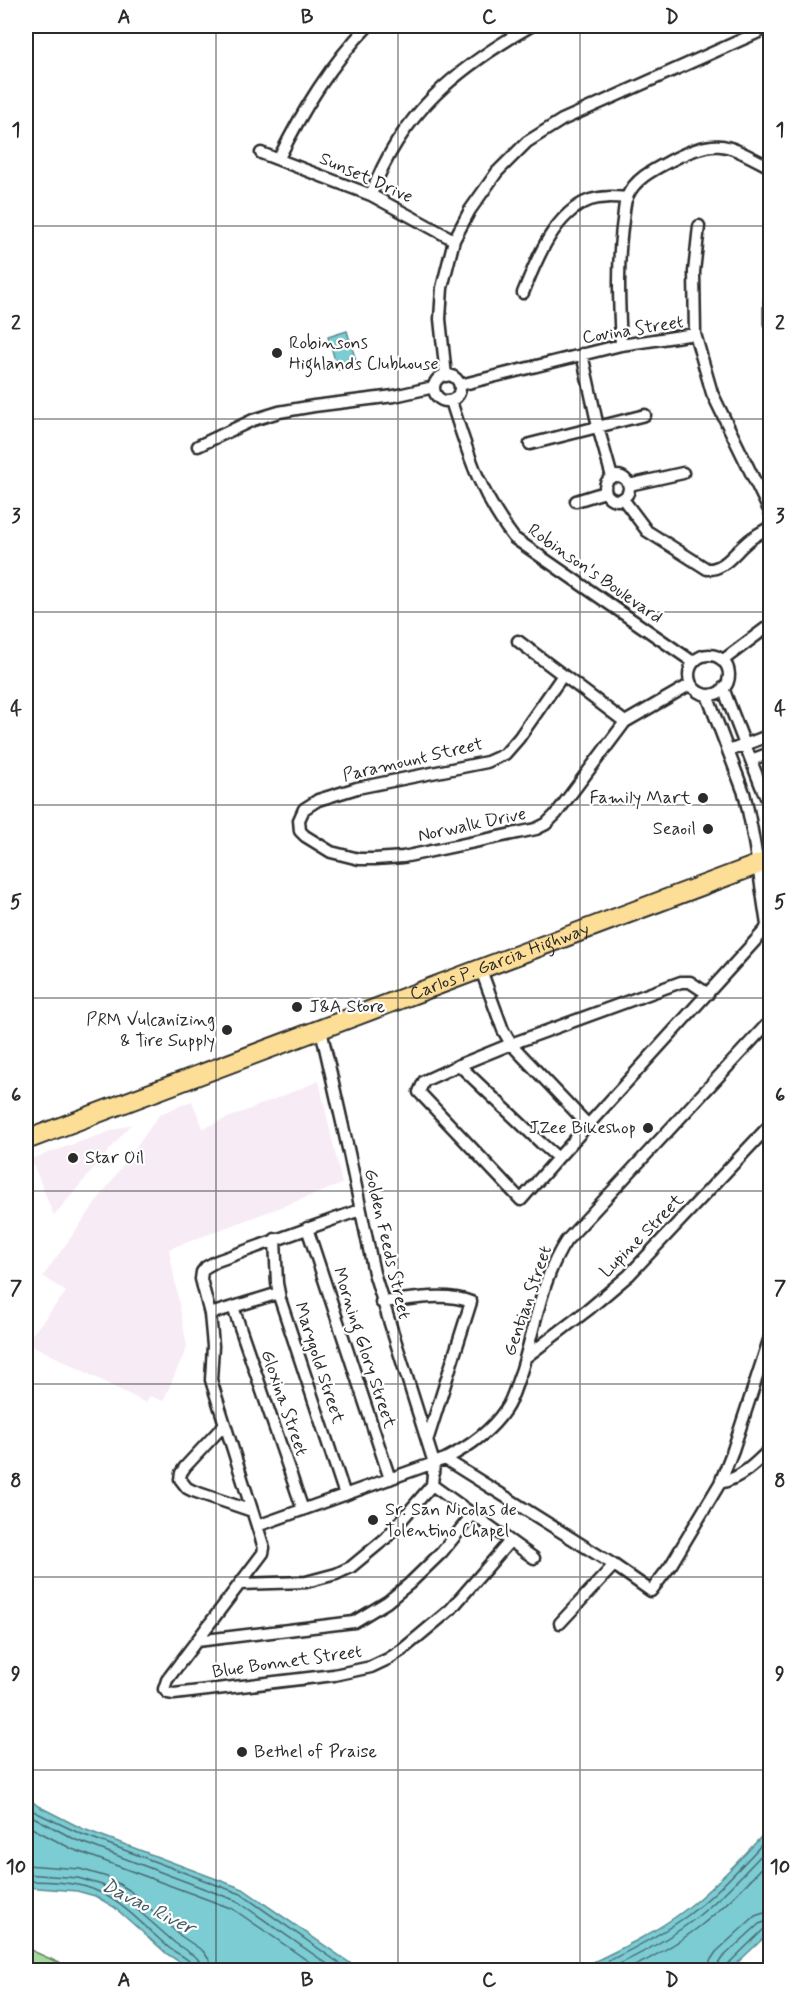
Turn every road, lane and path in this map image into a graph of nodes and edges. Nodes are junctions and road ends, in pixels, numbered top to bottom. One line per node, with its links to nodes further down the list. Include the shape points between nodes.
1 (368, 26): 5 (street, via 324,77)
2 (531, 26): 7 (street, via 475,61 425,104 388,155)
3 (771, 27): 10 (street, via 542,131 497,172)
4 (261, 153): 5 (street, Sunset Drive)
5 (279, 158): 7 (street, Sunset Drive)
6 (771, 167): 8 (street, via 731,147 713,144 653,170)
7 (371, 195): 10 (street, Sunset Drive)
8 (627, 198): 11 (street, via 608,196 577,206 540,251); 15 (street, via 618,284)
9 (699, 226): 14 (street, via 694,272)
10 (454, 240): 17 (street, via 442,288 440,319)
11 (524, 293)
12 (771, 301): 13 (street)
13 (771, 324)
14 (695, 334): 15 (street, Covina Street); 31 (street, Covina Street, via 712,393)
15 (621, 345): 16 (street, Covina Street)
16 (582, 354): 18 (street, Covina Street); 22 (street)
17 (446, 375): 18 (street); 19 (street)
18 (460, 385): 20 (street, via 460,393)
19 (434, 387): 20 (street, via 438,397); 24 (street, via 279,412)
20 (451, 401): 36 (street, Robinson's Boulevard, via 478,481 514,538)
21 (645, 415): 22 (street)
22 (598, 427): 23 (street); 26 (street)
23 (530, 444)
24 (198, 446)
25 (683, 474): 27 (street)
26 (612, 477): 27 (street, via 622,477); 28 (street)
27 (628, 485): 29 (street)
28 (605, 492): 29 (street, via 612,500); 30 (street)
29 (623, 499): 32 (street, via 647,531 707,569 722,565 747,541)
30 (576, 501)
31 (771, 512)
32 (771, 527)
33 (771, 625): 35 (street)
34 (518, 641): 37 (street)
35 (723, 661): 36 (street, via 710,655); 39 (street, via 728,676)
36 (693, 662): 38 (street)
37 (563, 675): 41 (street); 50 (street, Paramount Street, via 519,738 496,759 357,788 318,800)
38 (691, 684): 40 (street); 41 (street, Norwalk Drive)
39 (723, 688): 40 (street); 43 (street)
40 (707, 694): 44 (street)
41 (625, 722): 50 (street, Norwalk Drive, via 556,814 536,829 403,856 359,859 331,852 305,836 299,825)
42 (771, 735): 43 (street)
43 (745, 745): 44 (street); 46 (street)
44 (729, 751): 48 (street)
45 (771, 753): 46 (street)
46 (751, 760): 47 (street)
47 (761, 786): 48 (street); 49 (street)
48 (744, 793): 51 (street)
49 (771, 806)
50 (304, 809)
51 (764, 863): 52 (highway, Carlos P. Garcia Highway); 53 (street, via 766,929)
52 (481, 970): 55 (highway, Carlos P. Garcia Highway); 56 (street)
53 (708, 994): 56 (street, via 690,982 681,982); 59 (street)
54 (771, 1021): 70 (street, Gentian Street, via 566,1241 550,1276)
55 (321, 1030): 60 (highway, Carlos P. Garcia Highway); 62 (street, Golden Feeds Street)
56 (511, 1044): 57 (street); 59 (street)
57 (459, 1065): 61 (street); 61 (street, via 424,1081 419,1092 521,1200)
58 (771, 1125): 70 (street, Lupine Street, via 629,1275)
59 (589, 1126): 61 (street)
60 (26, 1140)
61 (558, 1158)
62 (360, 1210): 63 (street); 66 (street, Golden Feeds Street)
63 (307, 1228): 64 (street); 75 (street, Morning Glory Street)
64 (274, 1239): 65 (street, Marygold Street); 68 (street, via 206,1267 202,1287)
65 (279, 1293): 67 (street); 78 (street, Marygold Street)
66 (381, 1302): 72 (street, Golden Feeds Street); 72 (street, via 439,1298 471,1302)
67 (233, 1307): 68 (street); 79 (street, Gloxina Street)
68 (210, 1314): 71 (street, via 211,1380)
69 (771, 1337): 76 (street)
70 (525, 1358): 74 (street, Gentian Street, via 505,1411 470,1444)
71 (224, 1425): 80 (street); 80 (street, via 185,1467 180,1479 193,1491)
72 (427, 1442): 74 (street, Golden Feeds Street)
73 (771, 1449): 76 (street, via 738,1477)
74 (440, 1461): 75 (street, Gentian Street); 77 (street); 85 (street)
75 (390, 1479): 78 (street, Gentian Street)
76 (720, 1483): 85 (street, via 651,1591)
77 (432, 1485): 81 (street); 86 (street, via 386,1538 364,1558 336,1574 306,1581)
78 (345, 1495): 79 (street, Gentian Street)
79 (303, 1510): 82 (street, Gentian Street)
80 (252, 1511): 82 (street)
81 (473, 1514): 83 (street); 88 (street, via 424,1570 387,1602 354,1622)
82 (257, 1526): 86 (street, via 263,1553)
83 (510, 1541): 84 (street); 88 (street, Blue Bonnet Street, via 451,1609 402,1650 371,1668 324,1677 168,1693 164,1689 167,1680)
84 (534, 1558)
85 (614, 1565): 87 (street)
86 (240, 1584): 88 (street)
87 (560, 1623)
88 (197, 1641)

